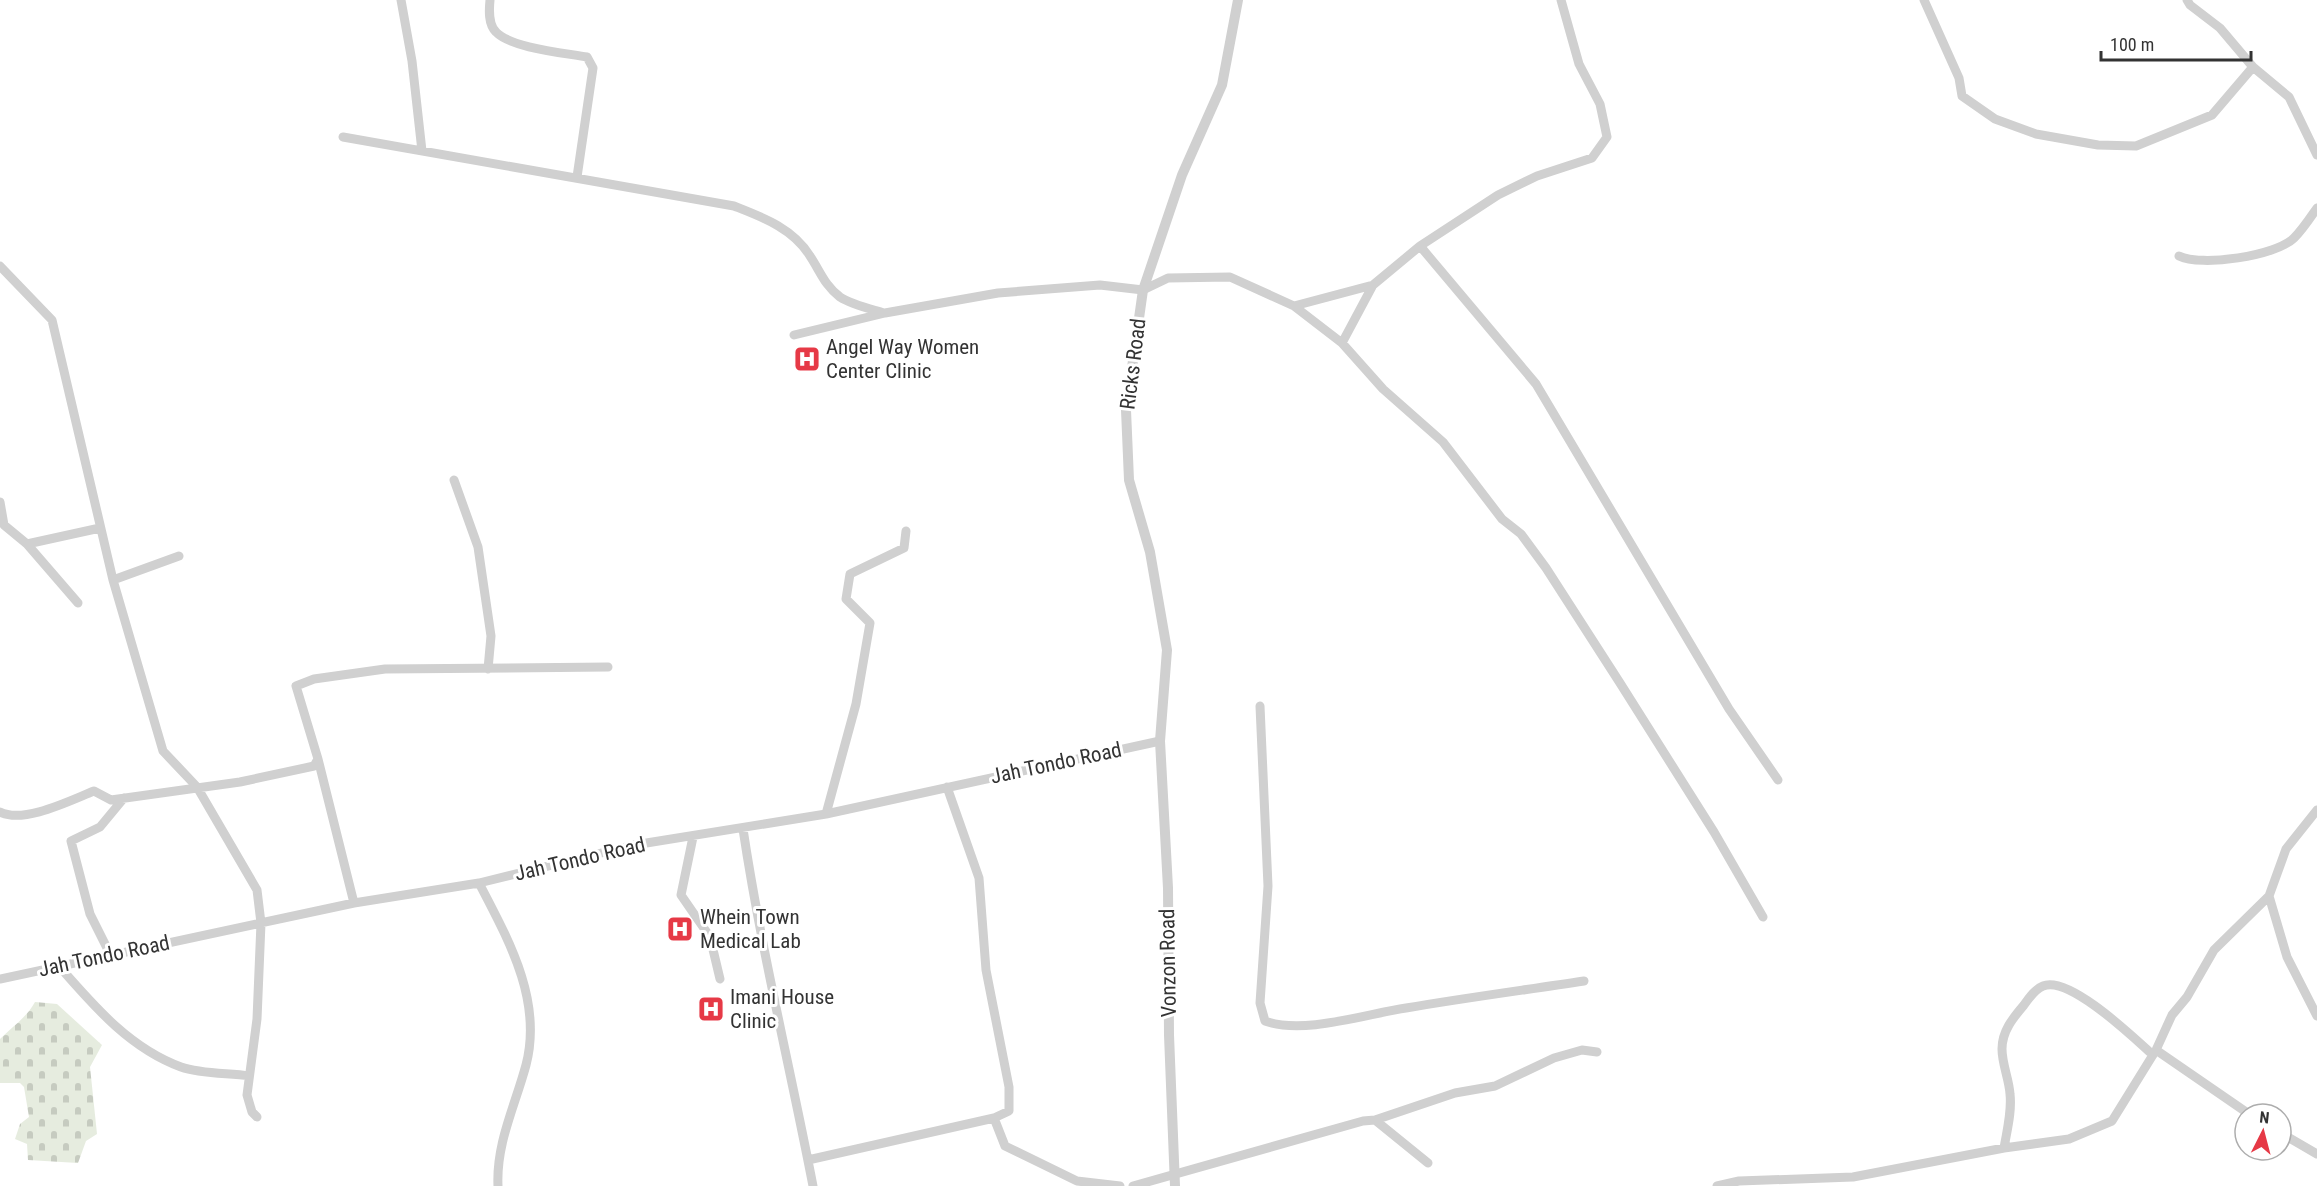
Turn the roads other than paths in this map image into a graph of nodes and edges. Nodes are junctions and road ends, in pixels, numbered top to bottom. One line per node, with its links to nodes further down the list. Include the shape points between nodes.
1 (401, 0): 9 (street)
2 (490, 0): 11 (street, via 489,15 495,32 513,42 587,57 593,68)
3 (1238, 0): 19 (street, Ricks Road, via 1222,85 1182,175)
4 (1561, 0): 13 (street, via 1579,64 1600,104 1606,137 1592,158 1537,176 1498,195)
5 (1924, 0): 7 (street, via 1959,78 1962,96 1995,119 2036,134 2098,146 2136,146 2212,115)
6 (2187, 0): 7 (street, via 2220,28)
7 (2253, 67): 10 (street, via 2289,97)
8 (343, 137): 9 (street)
9 (422, 151): 11 (street)
10 (2317, 155)
11 (577, 177): 21 (street, via 734,206 770,220 792,235 810,255 821,278 841,298)
12 (2317, 208): 14 (street, via 2294,238 2279,248 2196,261)
13 (1420, 246): 18 (street); 37 (street, via 1536,384 1729,708)
14 (2179, 256)
15 (0, 266): 16 (street)
16 (10, 279): 17 (street); 26 (street, via 52,320)
17 (0, 285)
18 (1373, 285): 20 (street); 23 (street)
19 (1143, 290): 20 (street, via 1168,278 1230,277); 21 (street, via 1110,285 1063,287 998,293); 35 (street, Ricks Road, via 1126,410 1129,480 1150,552 1167,650)
20 (1294, 306): 23 (street)
21 (885, 313): 22 (street)
22 (794, 335)
23 (1342, 343): 49 (street, via 1383,389 1443,442 1502,519 1521,534 1546,568 1714,832)
24 (454, 480): 33 (street, via 478,547 491,636)
25 (0, 502): 28 (street, via 4,525)
26 (100, 528): 28 (street); 30 (street)
27 (906, 531): 43 (street, via 904,548 850,574 846,599 870,623 856,704)
28 (27, 544): 31 (street)
29 (179, 556): 30 (street)
30 (113, 580): 38 (street, via 163,752)
31 (78, 603)
32 (608, 667): 33 (street)
33 (488, 669): 36 (street, via 385,669 314,679 296,686)
34 (1260, 706): 55 (street, via 1268,885 1260,1003 1265,1021 1275,1025 1321,1023)
35 (1160, 741): 39 (street, Jah Tondo Road); 69 (street, Vonzon Road)
36 (318, 759): 38 (street, via 314,766); 48 (street)
37 (1778, 780)
38 (197, 787): 40 (street); 50 (street, via 257,890)
39 (947, 787): 43 (street, Jah Tondo Road); 62 (street, via 979,878 986,970 1009,1087 1009,1111)
40 (124, 798): 42 (street, via 111,800 94,791 45,811 6,815); 51 (street, via 100,827 70,841 90,914)
41 (2317, 810): 47 (street, via 2286,849)
42 (0, 812)
43 (826, 814): 44 (street, Jah Tondo Road)
44 (743, 829): 45 (street, Jah Tondo Road); 67 (street, via 755,911)
45 (693, 837): 46 (street, Jah Tondo Road, via 634,845); 54 (street, via 681,895 710,937)
46 (479, 883): 48 (street, Jah Tondo Road); 70 (street, via 505,934 531,1008 526,1063 498,1160)
47 (2269, 896): 56 (street, via 2287,957); 58 (street, via 2214,950 2172,1015)
48 (354, 903): 50 (street, Jah Tondo Road)
49 (1763, 917)
50 (261, 923): 51 (street, Jah Tondo Road); 59 (street, via 257,1019)
51 (110, 954): 52 (street, Jah Tondo Road)
52 (58, 965): 53 (street, Jah Tondo Road); 59 (street, via 96,1009 146,1052 183,1068)
53 (0, 979)
54 (720, 979)
55 (1584, 981)
56 (2317, 1016)
57 (1597, 1052): 63 (street, via 1582,1050 1554,1058 1495,1086 1455,1093)
58 (2154, 1053): 60 (street); 65 (street, via 2112,1121 2069,1139); 65 (street, via 2108,1014 2063,987 2044,986 2034,992 2003,1037 2010,1094)
59 (249, 1076): 61 (street, via 247,1095)
60 (2233, 1104)
61 (257, 1117)
62 (994, 1118): 67 (street); 72 (street, via 1005,1146 1077,1182)
63 (1375, 1120): 68 (street); 69 (street)
64 (2293, 1140): 66 (street)
65 (2004, 1148): 74 (street, via 1853,1177 1739,1181)
66 (2317, 1154)
67 (808, 1160): 71 (street)
68 (1428, 1163)
69 (1175, 1181): 73 (street)
70 (498, 1186)
71 (813, 1186)
72 (1120, 1186)
73 (1133, 1186)
74 (1717, 1186)

